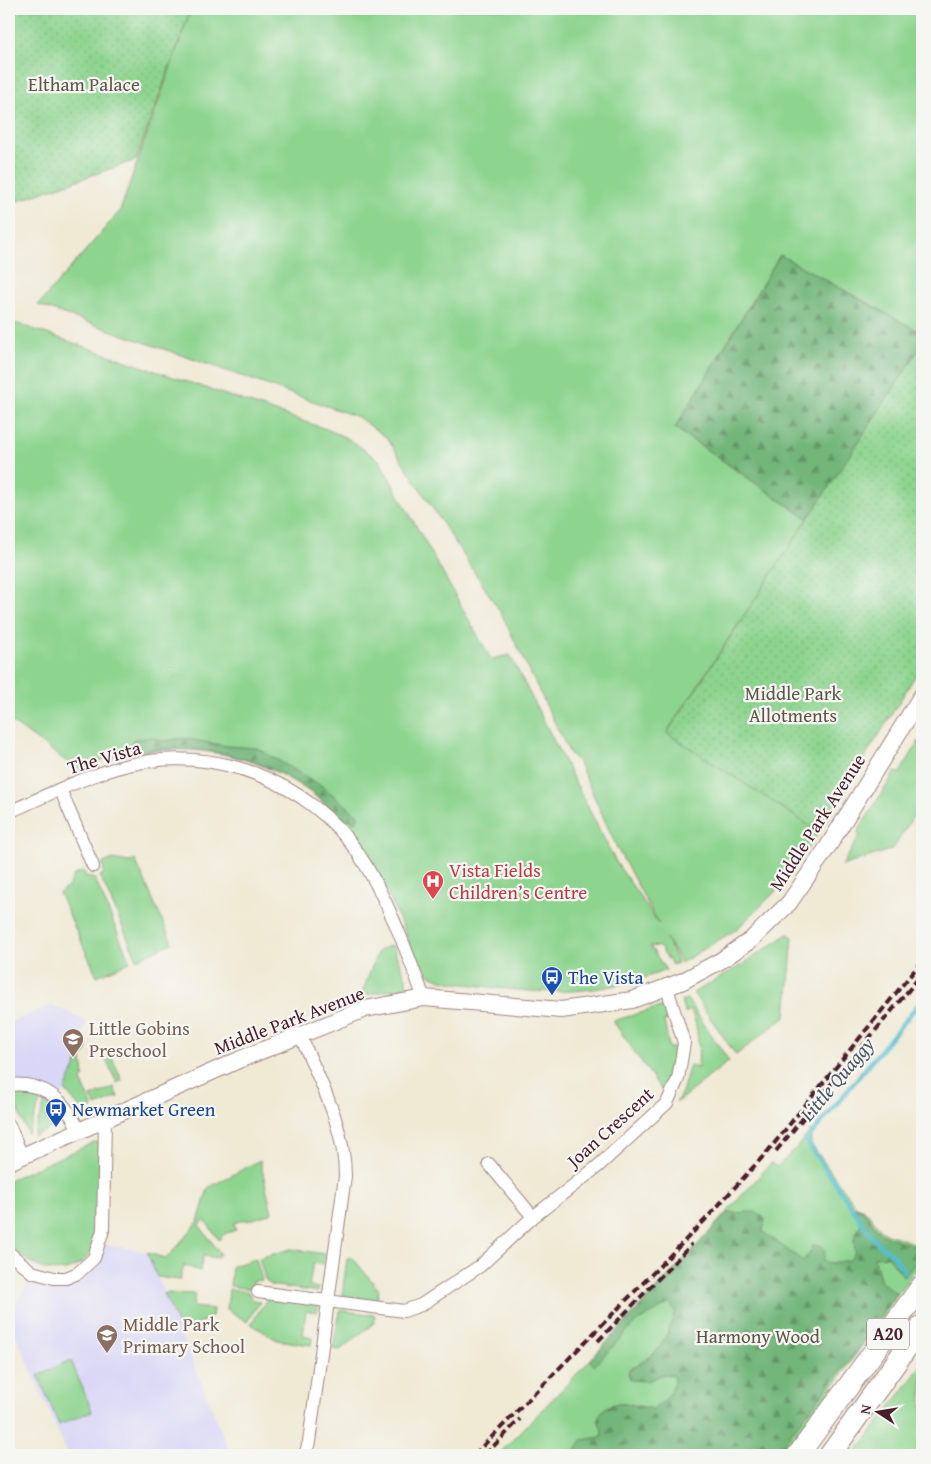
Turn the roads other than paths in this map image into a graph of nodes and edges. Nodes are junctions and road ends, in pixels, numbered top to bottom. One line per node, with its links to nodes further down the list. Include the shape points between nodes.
1 (922, 695): 5 (street, Middle Park Avenue, via 789,903 752,940 720,961)
2 (60, 789): 3 (street, The Vista); 4 (street, The Vista); 6 (street, The Vista, via 130,764 165,760 222,764 260,774 278,783 321,813 357,852 391,916)
3 (9, 812)
4 (93, 866)
5 (667, 988): 6 (street, Middle Park Avenue, via 632,1000 561,1010); 14 (street, Joan Crescent, via 684,1043 678,1078 667,1103 597,1167)
6 (424, 998): 7 (street, Middle Park Avenue, via 349,1013)
7 (300, 1035): 9 (street, Middle Park Avenue); 18 (street, via 334,1116 345,1160)
8 (9, 1085): 11 (street, via 29,1085 52,1094 71,1114)
9 (104, 1120): 11 (street, Middle Park Avenue); 15 (street, via 103,1230 94,1258 78,1273 54,1278 32,1272)
10 (9, 1125): 12 (street)
11 (79, 1132): 12 (street, Middle Park Avenue)
12 (16, 1159)
13 (489, 1164): 14 (street)
14 (533, 1217): 18 (street, Joan Crescent, via 480,1266 422,1305 404,1311)
15 (9, 1253)
16 (922, 1286): 21 (highway, A20)
17 (258, 1292): 18 (street, Joan Crescent)
18 (328, 1301): 20 (street, via 310,1442)
19 (922, 1326): 22 (highway, A20)
20 (305, 1455)
21 (798, 1455)
22 (830, 1455)

